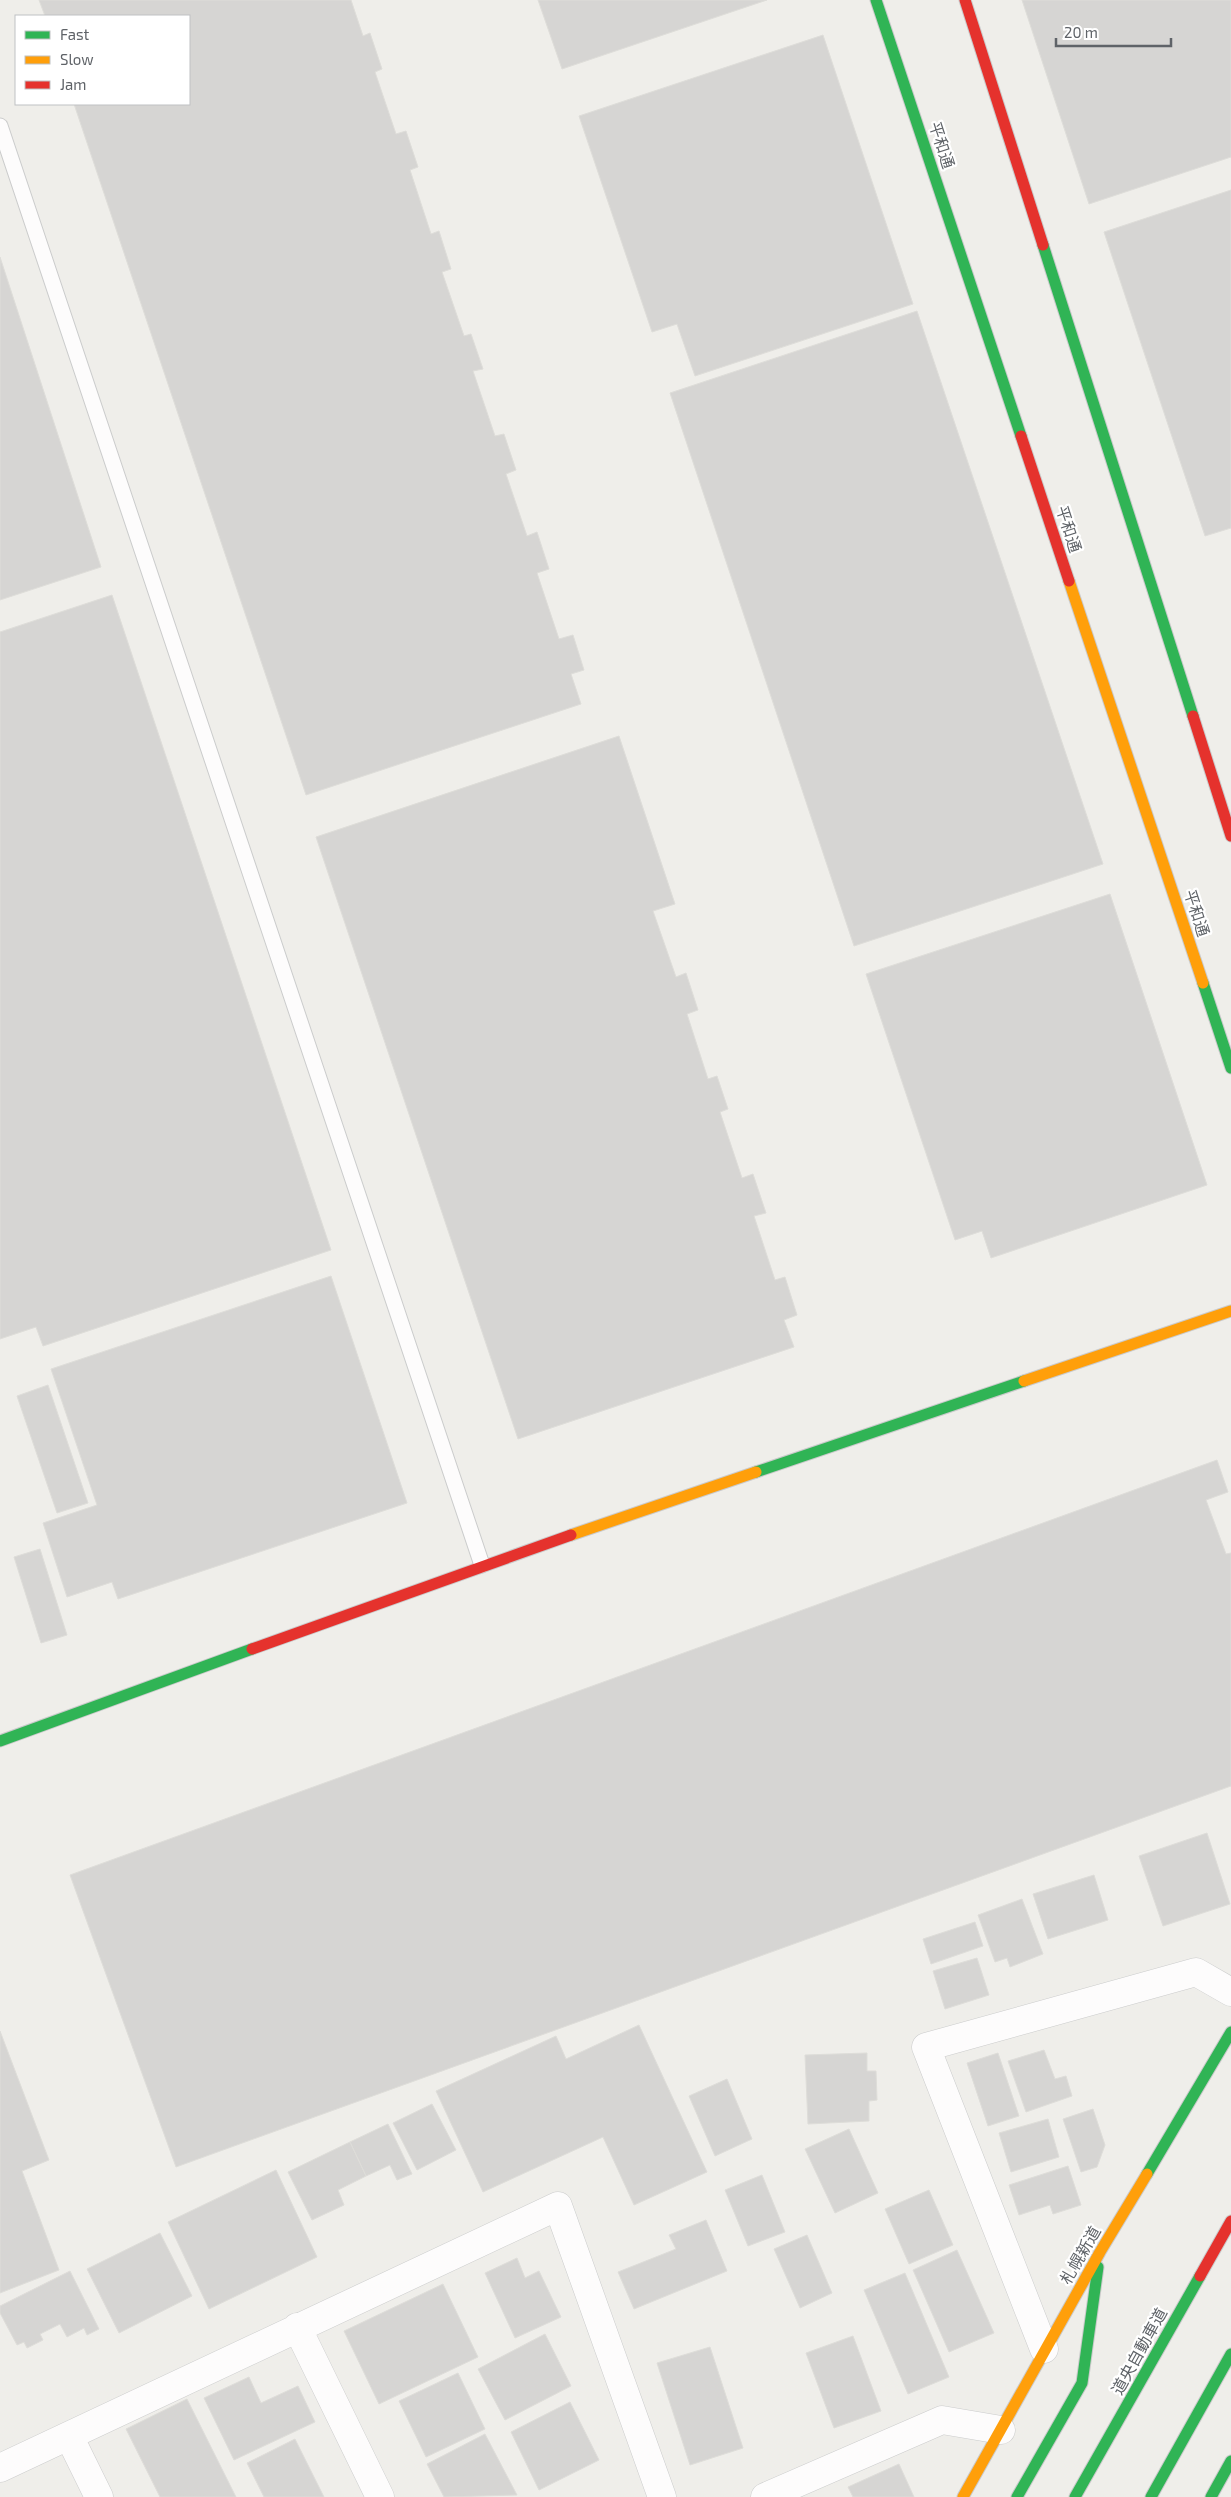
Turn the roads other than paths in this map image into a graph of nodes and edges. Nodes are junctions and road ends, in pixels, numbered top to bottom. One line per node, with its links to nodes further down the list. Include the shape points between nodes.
1 (876, 0): 5 (main road, 平和通)
2 (965, 0): 4 (main road)
3 (0, 126): 7 (lane)
4 (1229, 823)
5 (1231, 1068)
6 (1231, 1311): 7 (main road)
7 (482, 1565): 8 (main road)
8 (0, 1741)
9 (1231, 1992): 14 (street, via 1196,1972 926,2047)
10 (1231, 2032): 12 (main road, 札幌新道)
11 (1231, 2221): 26 (main road, 道央自動車道)
12 (1100, 2252): 14 (main road, 札幌新道); 25 (main road, via 1082,2382)
13 (297, 2327): 17 (street); 21 (street); 22 (street, via 558,2206)
14 (1044, 2350): 16 (main road, 札幌新道)
15 (1231, 2354): 27 (main road)
16 (1001, 2430): 23 (street, via 942,2420); 24 (main road, 札幌新道)
17 (70, 2436): 19 (street); 20 (street)
18 (1231, 2461): 28 (main road)
19 (0, 2468)
20 (99, 2497)
21 (380, 2497)
22 (662, 2497)
23 (765, 2497)
24 (963, 2497)
25 (1017, 2497)
26 (1075, 2497)
27 (1151, 2497)
28 (1210, 2497)

